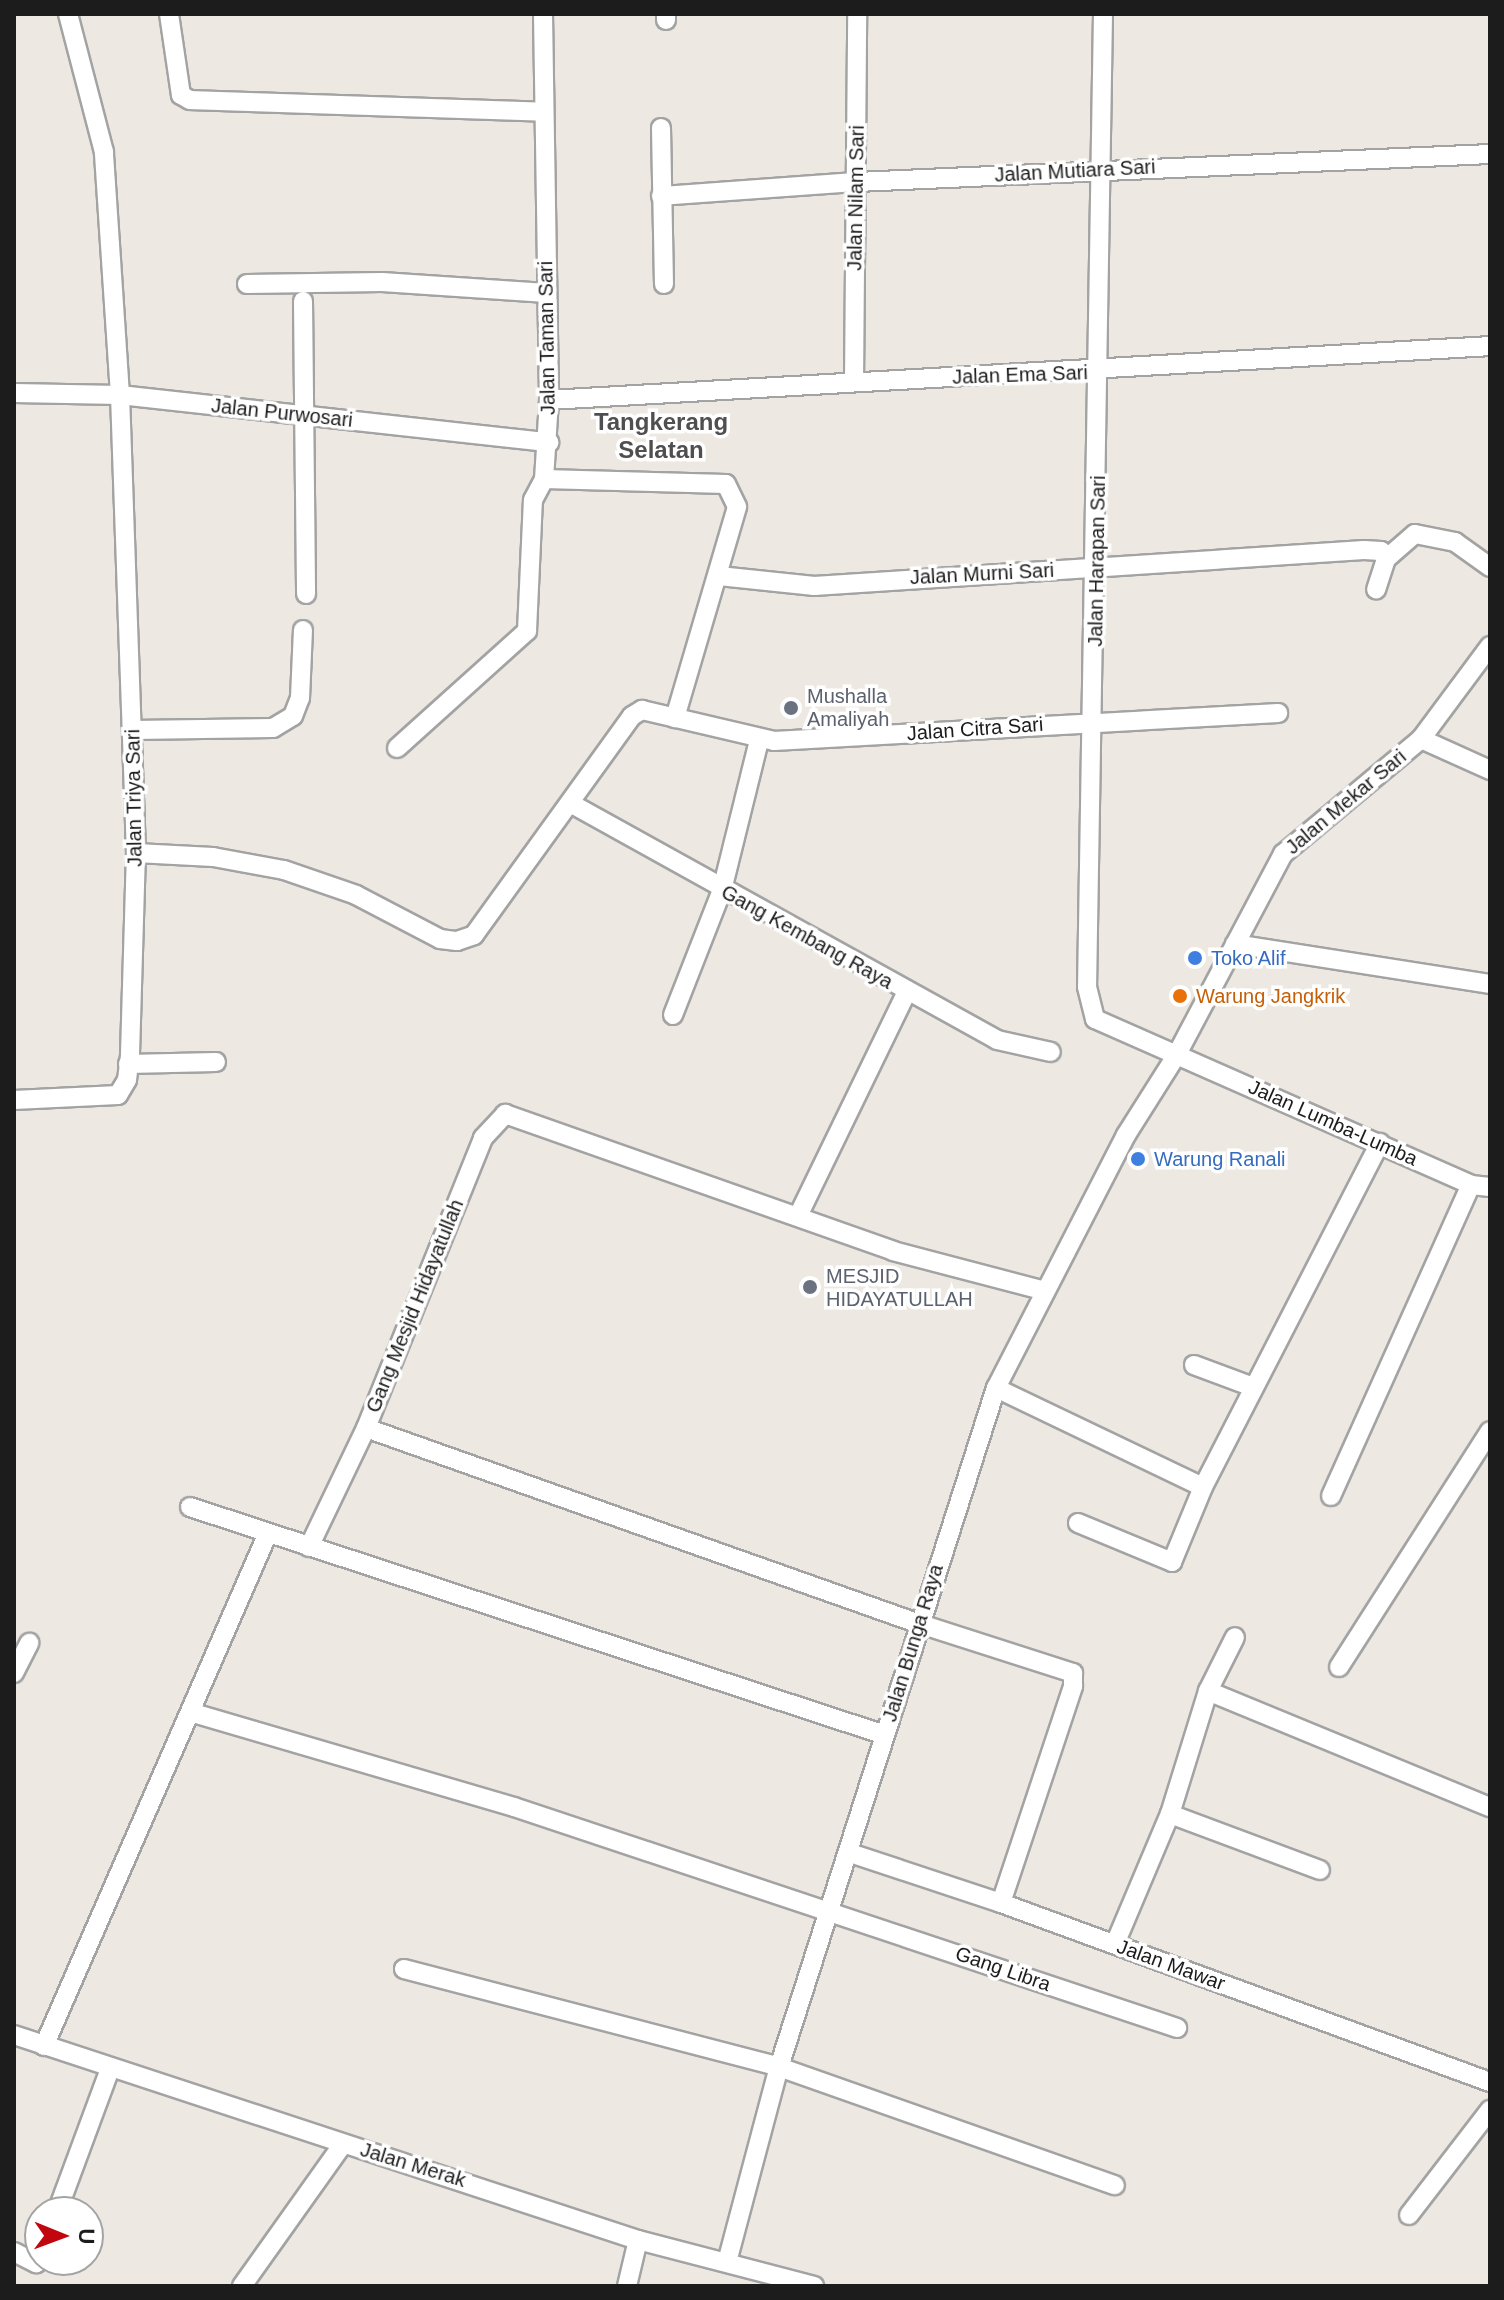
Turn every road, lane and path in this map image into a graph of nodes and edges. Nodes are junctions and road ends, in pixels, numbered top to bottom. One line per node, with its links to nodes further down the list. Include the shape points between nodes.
1 (68, 14): 20 (street, Jalan Triya Sari, via 104,152)
2 (169, 14): 6 (street, via 181,95 190,100)
3 (543, 14): 6 (street, Jalan Taman Sari)
4 (857, 14): 10 (street, Jalan Nilam Sari)
5 (1103, 14): 9 (street, Jalan Harapan Sari)
6 (543, 112): 14 (street, Jalan Taman Sari)
7 (661, 128): 11 (street)
8 (1490, 154): 9 (street, Jalan Mutiara Sari)
9 (1101, 169): 10 (street, Jalan Mutiara Sari); 17 (street, Jalan Harapan Sari)
10 (857, 182): 11 (street, Jalan Mutiara Sari); 18 (street, Jalan Nilam Sari)
11 (661, 196): 13 (street)
12 (247, 284): 14 (street, via 382,282)
13 (664, 284)
14 (547, 293): 21 (street, Jalan Taman Sari)
15 (303, 301): 22 (street)
16 (1490, 346): 17 (street, Jalan Ema Sari)
17 (1098, 372): 18 (street, Jalan Ema Sari); 27 (street, Jalan Harapan Sari)
18 (854, 382): 21 (street, Jalan Ema Sari)
19 (14, 393): 20 (street, Jalan Purwosari)
20 (120, 395): 22 (street, Jalan Purwosari); 36 (street, Jalan Triya Sari)
21 (549, 400): 23 (street, Jalan Taman Sari)
22 (301, 416): 23 (street, Jalan Purwosari); 30 (street)
23 (549, 442): 24 (street, Jalan Taman Sari)
24 (544, 479): 28 (street, via 726,484 737,507); 39 (street, Jalan Taman Sari, via 533,500 527,631)
25 (1386, 559): 26 (street, via 1415,534 1455,542); 27 (street, Jalan Murni Sari, via 1381,551 1364,550); 29 (street)
26 (1490, 567)
27 (1098, 568): 28 (street, Jalan Murni Sari, via 814,586); 35 (street, Jalan Harapan Sari)
28 (719, 576): 34 (street)
29 (1376, 589)
30 (306, 594)
31 (303, 630): 36 (street, via 300,698 293,716 273,728)
32 (1490, 646): 37 (street, Jalan Mekar Sari)
33 (1278, 713): 35 (street, Jalan Citra Sari)
34 (675, 718): 38 (street, Jalan Citra Sari); 41 (street, Jalan Citra Sari, via 648,708 632,716)
35 (1094, 721): 38 (street, Jalan Citra Sari); 49 (street, Jalan Harapan Sari, via 1087,987 1095,1019)
36 (133, 730): 42 (street, Jalan Triya Sari)
37 (1421, 739): 40 (street); 44 (street, Jalan Mekar Sari, via 1283,854)
38 (759, 741): 43 (street)
39 (397, 748)
40 (1490, 770)
41 (570, 803): 42 (street, via 474,935 457,941 440,939 356,895 284,870 213,857); 43 (street, Gang Kembang Raya)
42 (136, 853): 51 (street, Jalan Triya Sari)
43 (722, 890): 46 (street, Gang Kembang Raya); 47 (street)
44 (1235, 944): 45 (street); 49 (street, Jalan Mekar Sari)
45 (1490, 984)
46 (907, 992): 48 (street, Gang Kembang Raya, via 997,1040); 55 (street)
47 (673, 1015)
48 (1051, 1052)
49 (1176, 1056): 53 (street, Jalan Lumba-Lumba); 56 (street, Jalan Bunga Raya, via 1126,1135)
50 (216, 1062): 51 (street)
51 (128, 1064): 52 (street, Jalan Triya Sari, via 124,1090 118,1095)
52 (14, 1100)
53 (1380, 1143): 54 (street, Jalan Lumba-Lumba); 58 (street)
54 (1480, 1186): 63 (street)
55 (798, 1216): 56 (street, Gang Mesjid Hidayatullah, via 893,1251); 60 (street, Gang Mesjid Hidayatullah, via 505,1114 483,1138)
56 (1045, 1291): 59 (street, Jalan Bunga Raya)
57 (1194, 1365): 58 (street)
58 (1253, 1387): 62 (street)
59 (996, 1388): 62 (street); 68 (street, Jalan Bunga Raya)
60 (366, 1428): 67 (street); 68 (street, Gang Mesjid Hidayatullah)
61 (1490, 1431): 71 (street)
62 (1203, 1487): 65 (street, via 1172,1562)
63 (1331, 1496)
64 (190, 1507): 66 (street)
65 (1078, 1523)
66 (268, 1533): 67 (street); 74 (street)
67 (309, 1547): 75 (street)
68 (917, 1623): 75 (street, Jalan Bunga Raya); 80 (street, Gang Mesjid Hidayatullah, via 1052,1662 1074,1677)
69 (1235, 1637): 73 (street)
70 (29, 1643): 72 (street)
71 (1339, 1667)
72 (14, 1673)
73 (1208, 1691): 76 (street); 77 (street)
74 (193, 1713): 81 (street, Gang Libra, via 514,1807); 86 (street)
75 (885, 1735): 78 (street, Jalan Bunga Raya)
76 (1490, 1807)
77 (1170, 1814): 79 (street); 82 (street)
78 (850, 1853): 80 (street, Jalan Mawar); 81 (street, Jalan Bunga Raya)
79 (1320, 1870)
80 (1001, 1903): 82 (street, Jalan Mawar)
81 (829, 1910): 84 (street, Gang Libra); 87 (street, Jalan Bunga Raya)
82 (1115, 1944): 89 (street, Jalan Mawar)
83 (404, 1969): 87 (street)
84 (1177, 2028)
85 (15, 2037): 86 (street, Jalan Merak)
86 (44, 2046): 88 (street, Jalan Merak)
87 (779, 2067): 92 (street); 96 (street, Jalan Bunga Raya)
88 (110, 2069): 91 (street, Jalan Merak); 93 (street)
89 (1490, 2082)
90 (1490, 2110): 94 (street)
91 (343, 2144): 95 (street, Jalan Merak); 97 (street)
92 (1115, 2185)
93 (63, 2196)
94 (1409, 2215)
95 (638, 2240): 96 (street, Jalan Merak); 98 (street)
96 (727, 2262): 99 (street, Jalan Merak)
97 (242, 2286)
98 (627, 2286)
99 (814, 2286)

